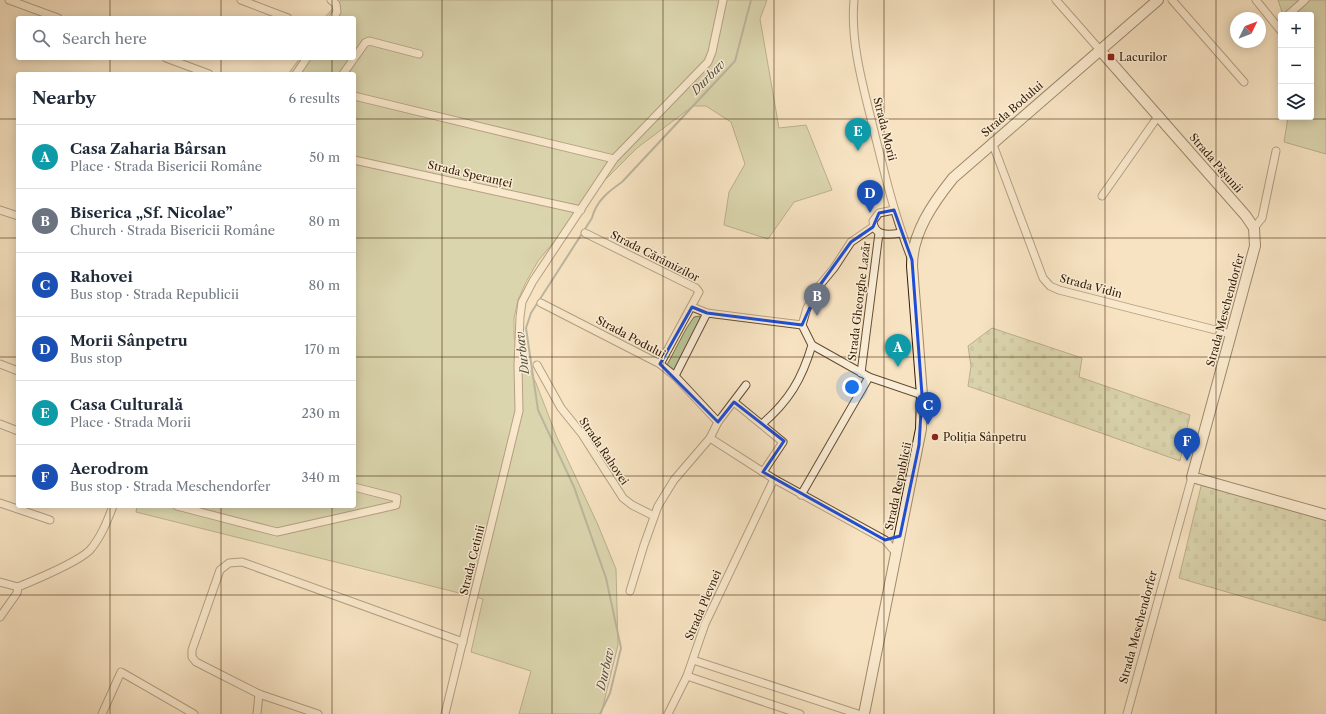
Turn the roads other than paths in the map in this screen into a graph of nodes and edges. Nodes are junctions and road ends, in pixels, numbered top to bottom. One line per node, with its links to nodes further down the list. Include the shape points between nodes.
1 (9, 0): 12 (street)
2 (241, 0): 13 (street)
3 (331, 0): 14 (street, via 336,4 337,12)
4 (723, 0): 30 (street, Strada Cetinii, via 708,62)
5 (854, 0): 35 (street, Strada Morii, via 852,30 855,46)
6 (1056, 0): 16 (street, Strada Pășunii)
7 (1158, 0): 16 (main road, Strada Bodului)
8 (1172, 0): 25 (street)
9 (1256, 0): 15 (street)
10 (1306, 0): 11 (street)
11 (1292, 12)
12 (53, 16)
13 (283, 16)
14 (334, 16)
15 (1278, 21)
16 (1100, 50): 27 (main road, Strada Pășunii); 28 (main road, Strada Bodului)
17 (419, 54): 18 (street, via 369,41)
18 (356, 56)
19 (171, 60): 22 (street)
20 (306, 60): 23 (street)
21 (353, 60): 24 (street)
22 (204, 72)
23 (297, 72)
24 (344, 72)
25 (1244, 82)
26 (356, 96): 30 (street)
27 (1159, 116): 32 (street); 38 (main road, Strada Pășunii)
28 (992, 142): 42 (main road, Strada Bodului, via 941,192); 48 (street, Strada Vidin, via 1043,278 1050,286)
29 (1276, 151): 38 (street, via 1262,218)
30 (614, 159): 34 (street, Strada Cetinii)
31 (356, 160): 34 (street, Strada Speranței)
32 (1102, 196)
33 (0, 210): 36 (street)
34 (581, 210): 83 (street, Strada Cetinii, via 533,281 522,302 518,365 520,411)
35 (894, 210): 37 (street, via 879,213 873,221); 41 (street, Strada Morii)
36 (16, 215)
37 (874, 227): 40 (street); 47 (street, via 851,242 820,285 807,308)
38 (1254, 228): 48 (main road, Strada Meschendorfer, via 1255,246)
39 (585, 233): 45 (street, Strada Cărămizilor, via 696,288 699,293)
40 (879, 233): 41 (street); 54 (street, Strada Gheorghe Lazăr)
41 (903, 236): 42 (street); 43 (street, Strada Morii)
42 (914, 245): 43 (main road, Strada Bodului)
43 (912, 260): 58 (main road, Strada Republicii)
44 (541, 303): 51 (street, Strada Podului)
45 (692, 307): 46 (street); 51 (street)
46 (707, 313): 47 (street); 55 (street)
47 (802, 325): 49 (street)
48 (1231, 334): 66 (main road, Strada Meschendorfer)
49 (812, 345): 54 (street); 62 (street, via 803,372 791,394)
50 (0, 364): 53 (street)
51 (660, 364): 55 (street, Strada Podului)
52 (537, 365): 74 (street, Strada Rahovei, via 561,408 582,434 623,498 632,506)
53 (16, 370)
54 (861, 373): 56 (street)
55 (675, 376): 60 (street, Strada Podului)
56 (869, 377): 58 (street); 69 (street)
57 (746, 385): 59 (street)
58 (922, 395): 76 (main road, Strada Republicii, via 919,445)
59 (734, 402): 60 (street); 62 (street)
60 (718, 422): 64 (street)
61 (0, 424): 63 (street)
62 (762, 424): 65 (street, via 783,442)
63 (16, 430)
64 (710, 438): 65 (street); 74 (street, via 674,480)
65 (763, 472): 67 (street)
66 (1192, 477): 73 (main road); 96 (street, Strada Meschendorfer)
67 (774, 479): 69 (street); 84 (street, Strada Plevnei, via 705,624)
68 (356, 488): 72 (street, via 397,498 396,505 277,532)
69 (801, 495): 77 (street)
70 (0, 503): 75 (street)
71 (112, 508): 80 (street, via 100,536 89,551)
72 (185, 508)
73 (1326, 515)
74 (654, 516): 81 (street)
75 (50, 520)
76 (900, 536): 77 (street); 78 (main road, Strada Republicii)
77 (885, 540): 78 (street)
78 (896, 554): 95 (main road, Strada Republicii)
79 (0, 582): 80 (street)
80 (18, 587): 82 (street, via 17,593)
81 (630, 592)
82 (0, 618)
83 (463, 642): 86 (street, via 242,562 229,563 220,570 192,650 192,657 201,666); 91 (street, Strada Cetinii)
84 (693, 660): 85 (street, Strada Plevnei); 94 (street)
85 (687, 676): 92 (street, Strada Plevnei); 93 (street)
86 (259, 694): 89 (street); 90 (street)
87 (102, 714): 88 (street, via 121,672)
88 (194, 714)
89 (257, 714)
90 (318, 714)
91 (444, 714)
92 (668, 714)
93 (800, 714)
94 (858, 714)
95 (864, 714)
96 (1127, 714)

